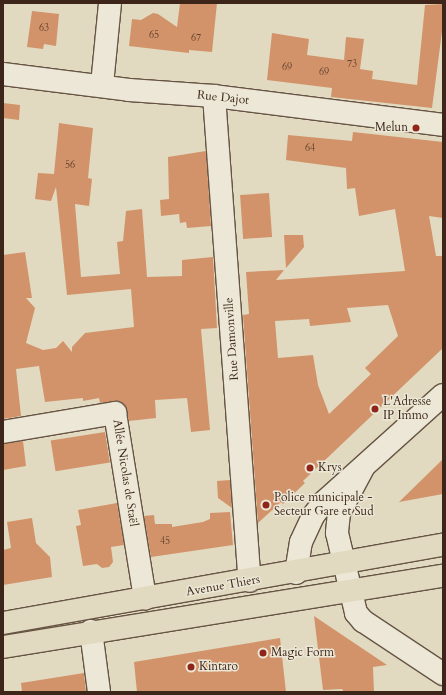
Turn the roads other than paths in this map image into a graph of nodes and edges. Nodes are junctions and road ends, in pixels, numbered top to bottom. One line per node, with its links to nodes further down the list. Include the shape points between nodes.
1 (110, 3): 3 (street)
2 (3, 74): 3 (street, Rue Dajot)
3 (102, 86): 4 (street, Rue Dajot)
4 (214, 96): 5 (street, Rue Dajot); 15 (street, Rue Damonville)
5 (443, 125)
6 (443, 395): 8 (street)
7 (3, 432): 17 (street, Allée Nicolas de Staël, via 115,413)
8 (363, 468): 9 (street); 10 (street, via 343,483)
9 (339, 513): 10 (street); 12 (street, via 338,533)
10 (313, 516): 13 (street, via 301,542)
11 (443, 545): 12 (main road, Avenue Thiers)
12 (343, 564): 13 (main road, Avenue Thiers); 16 (street)
13 (296, 573): 15 (main road, Avenue Thiers)
14 (443, 576): 16 (main road, Avenue Thiers)
15 (250, 581): 17 (main road, Avenue Thiers)
16 (349, 591): 19 (main road, Avenue Thiers); 21 (street, via 356,614 363,621)
17 (145, 599): 18 (main road, Avenue Thiers)
18 (3, 623)
19 (91, 631): 20 (main road, Avenue Thiers); 22 (street)
20 (3, 647)
21 (443, 674)
22 (99, 692)

